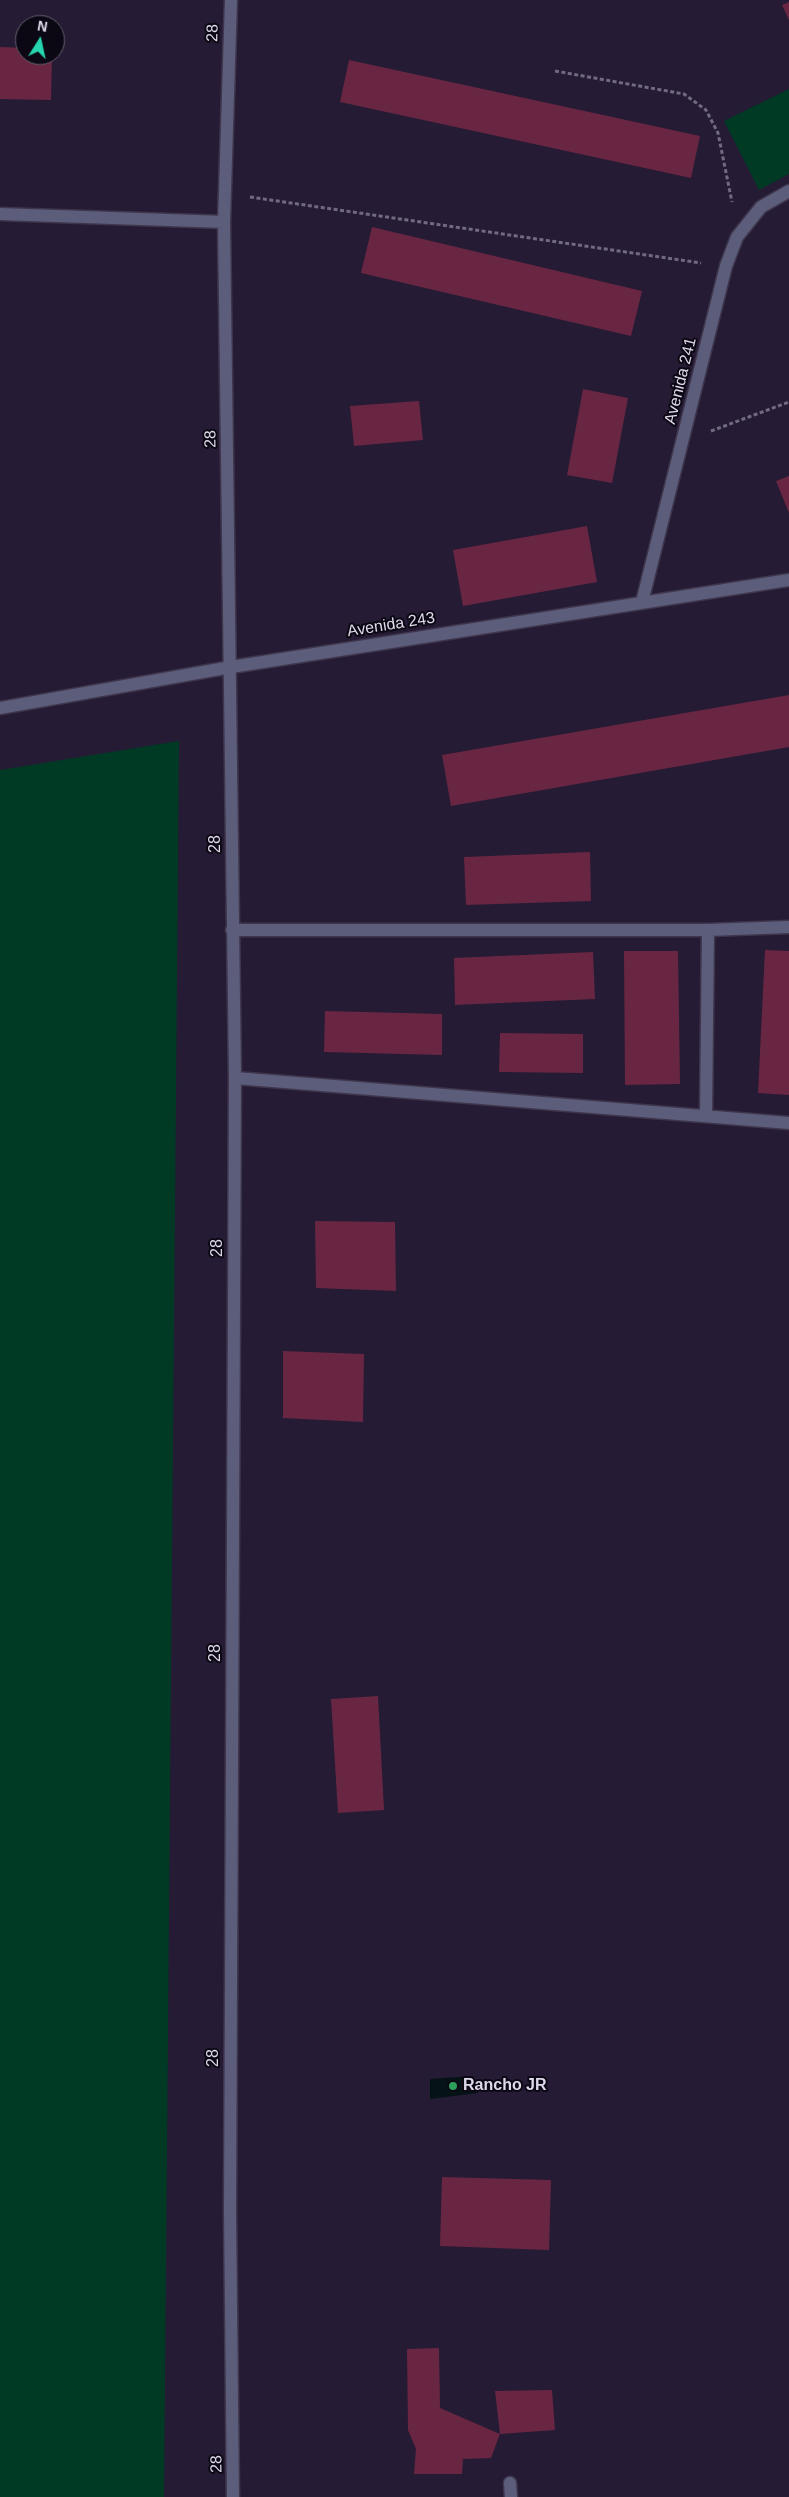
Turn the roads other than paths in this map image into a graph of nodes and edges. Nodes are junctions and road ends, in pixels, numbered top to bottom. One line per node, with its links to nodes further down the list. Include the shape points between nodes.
1 (230, 0): 4 (street, 28)
2 (789, 191): 6 (street, Avenida 241, via 761,207 737,237 726,266)
3 (0, 214): 4 (street)
4 (224, 222): 7 (street, 28)
5 (789, 580): 6 (street, Avenida 243)
6 (642, 602): 7 (street, Avenida 243)
7 (231, 667): 8 (street, Avenida 243); 10 (street, 28)
8 (0, 708)
9 (789, 927): 11 (street)
10 (232, 930): 11 (street); 12 (street, 28)
11 (708, 930): 13 (street)
12 (235, 1078): 13 (street); 16 (street, 28, via 230,2201)
13 (706, 1114): 14 (street)
14 (789, 1122)
15 (510, 2483): 17 (street)
16 (233, 2497)
17 (511, 2497)

